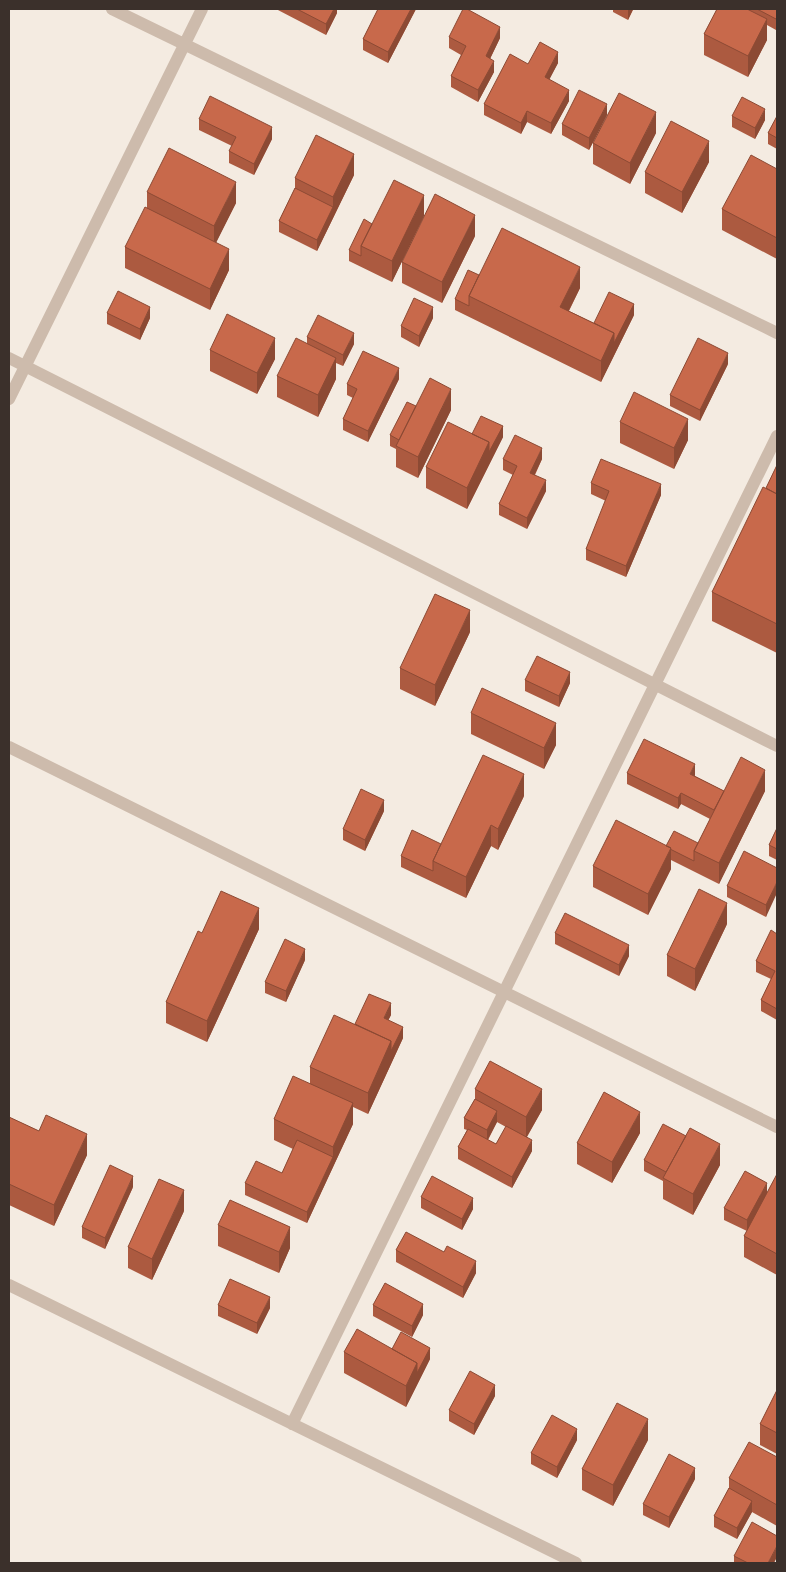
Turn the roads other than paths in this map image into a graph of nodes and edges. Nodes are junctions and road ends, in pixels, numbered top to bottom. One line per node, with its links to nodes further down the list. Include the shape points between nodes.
1 (112, 9): 3 (street)
2 (202, 9): 3 (street)
3 (185, 43): 4 (street); 6 (street)
4 (777, 333)
5 (9, 358): 6 (street)
6 (25, 366): 7 (street); 9 (street)
7 (9, 400)
8 (777, 436): 9 (street)
9 (655, 684): 11 (street); 12 (street)
10 (9, 746): 12 (street)
11 (777, 746)
12 (504, 992): 13 (street); 15 (street)
13 (777, 1127)
14 (9, 1285): 15 (street)
15 (292, 1424): 16 (street)
16 (576, 1563)

